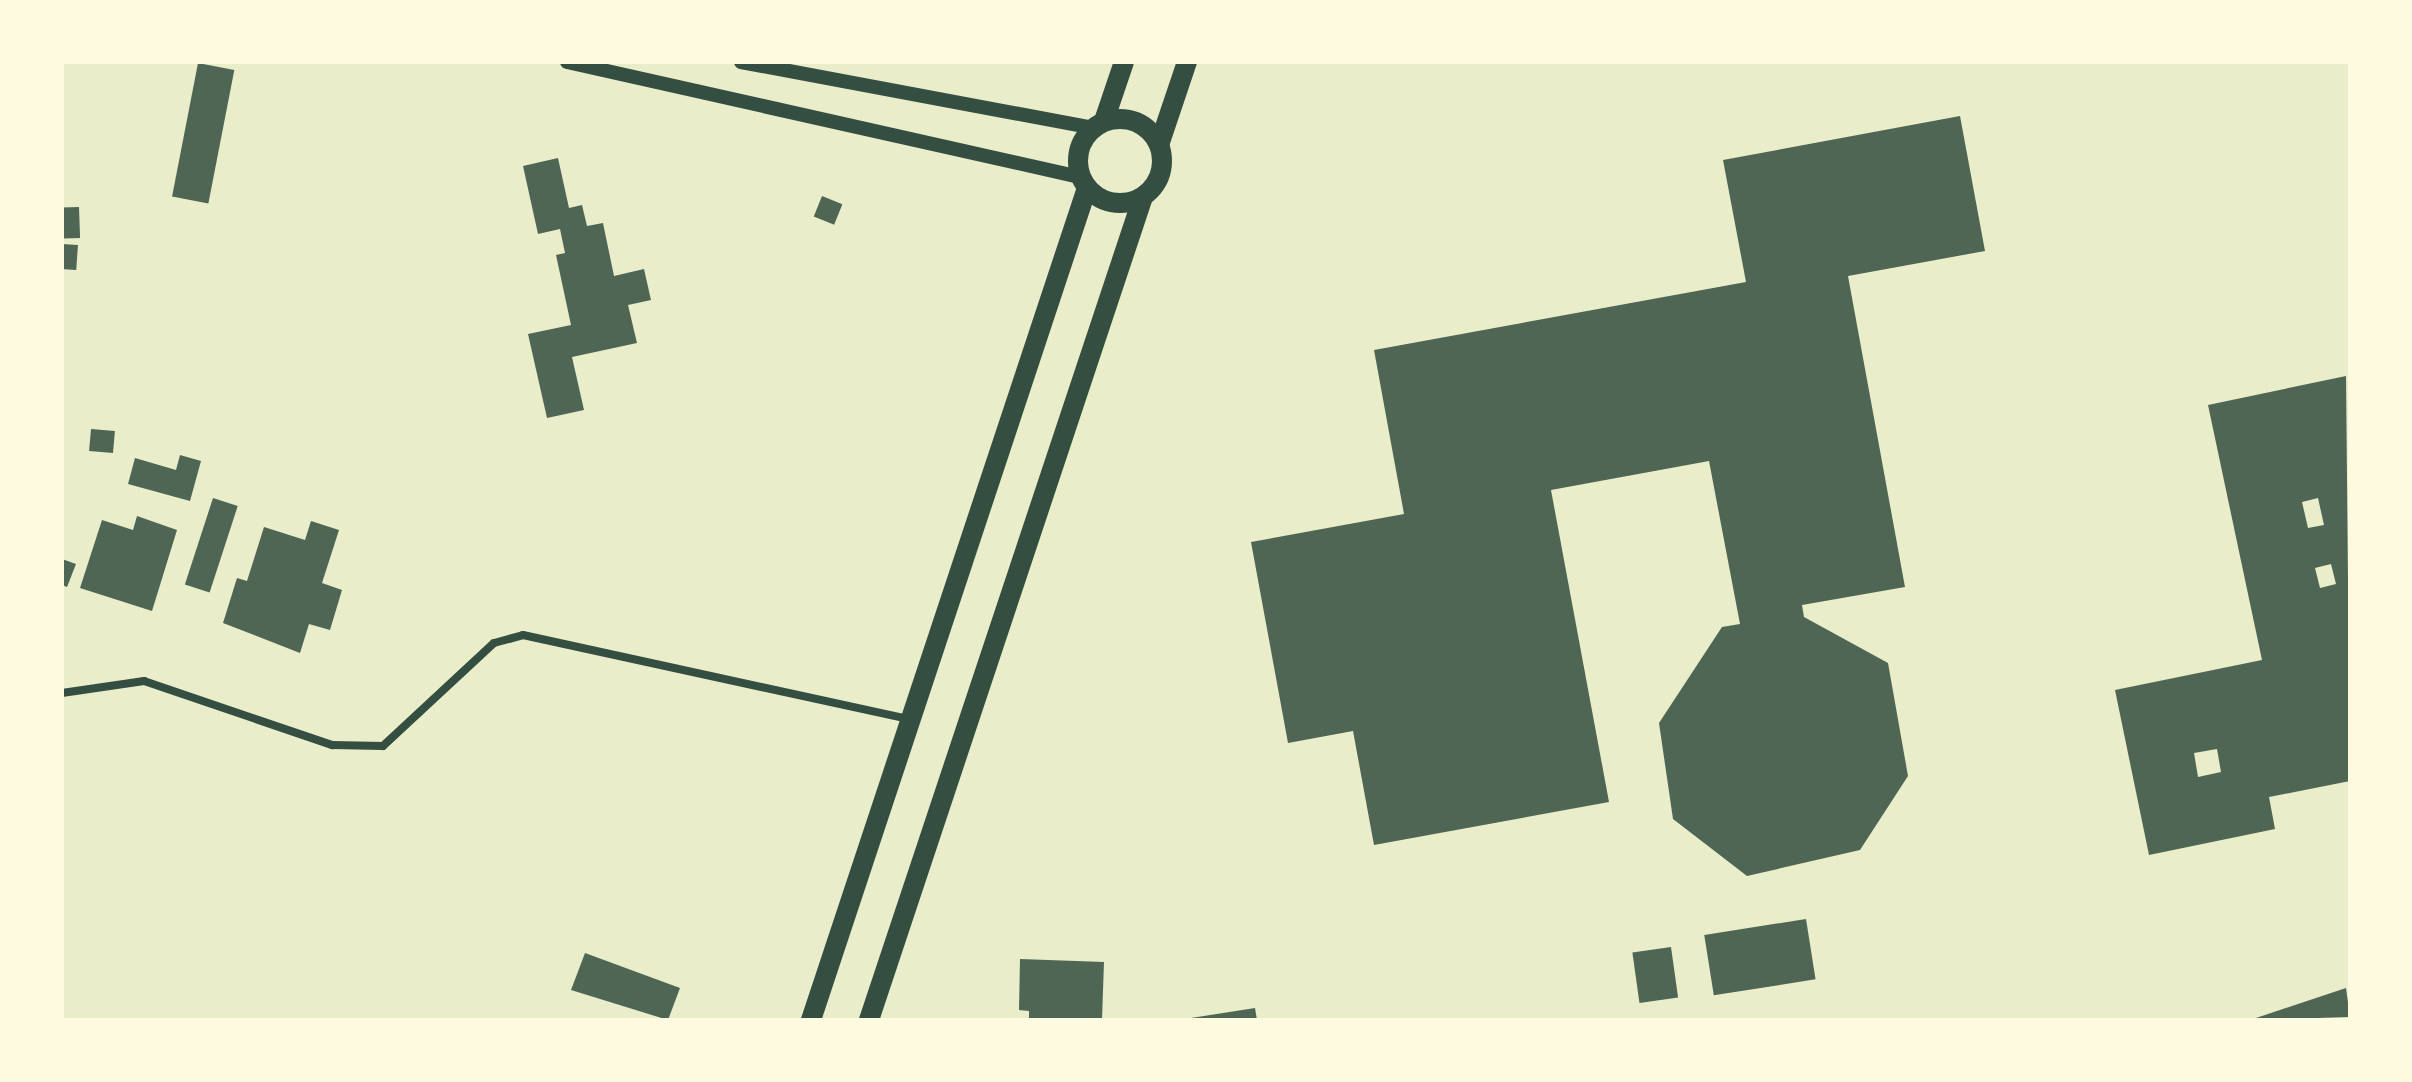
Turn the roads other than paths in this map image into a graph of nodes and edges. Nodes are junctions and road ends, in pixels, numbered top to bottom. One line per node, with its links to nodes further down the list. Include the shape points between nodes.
1 (567, 62): 7 (street)
2 (741, 62): 5 (street)
3 (1124, 62): 5 (main road)
4 (1187, 62): 6 (main road)
5 (1098, 125): 6 (main road, via 1137,122); 7 (main road, via 1078,151)
6 (1159, 145): 8 (main road, via 1160,174)
7 (1084, 183): 8 (main road, via 1120,204); 10 (main road)
8 (1143, 197): 12 (main road)
9 (62, 693): 10 (street, via 144,681 332,745 383,746 494,643 523,635)
10 (909, 719): 11 (main road)
11 (811, 1020)
12 (869, 1020)

